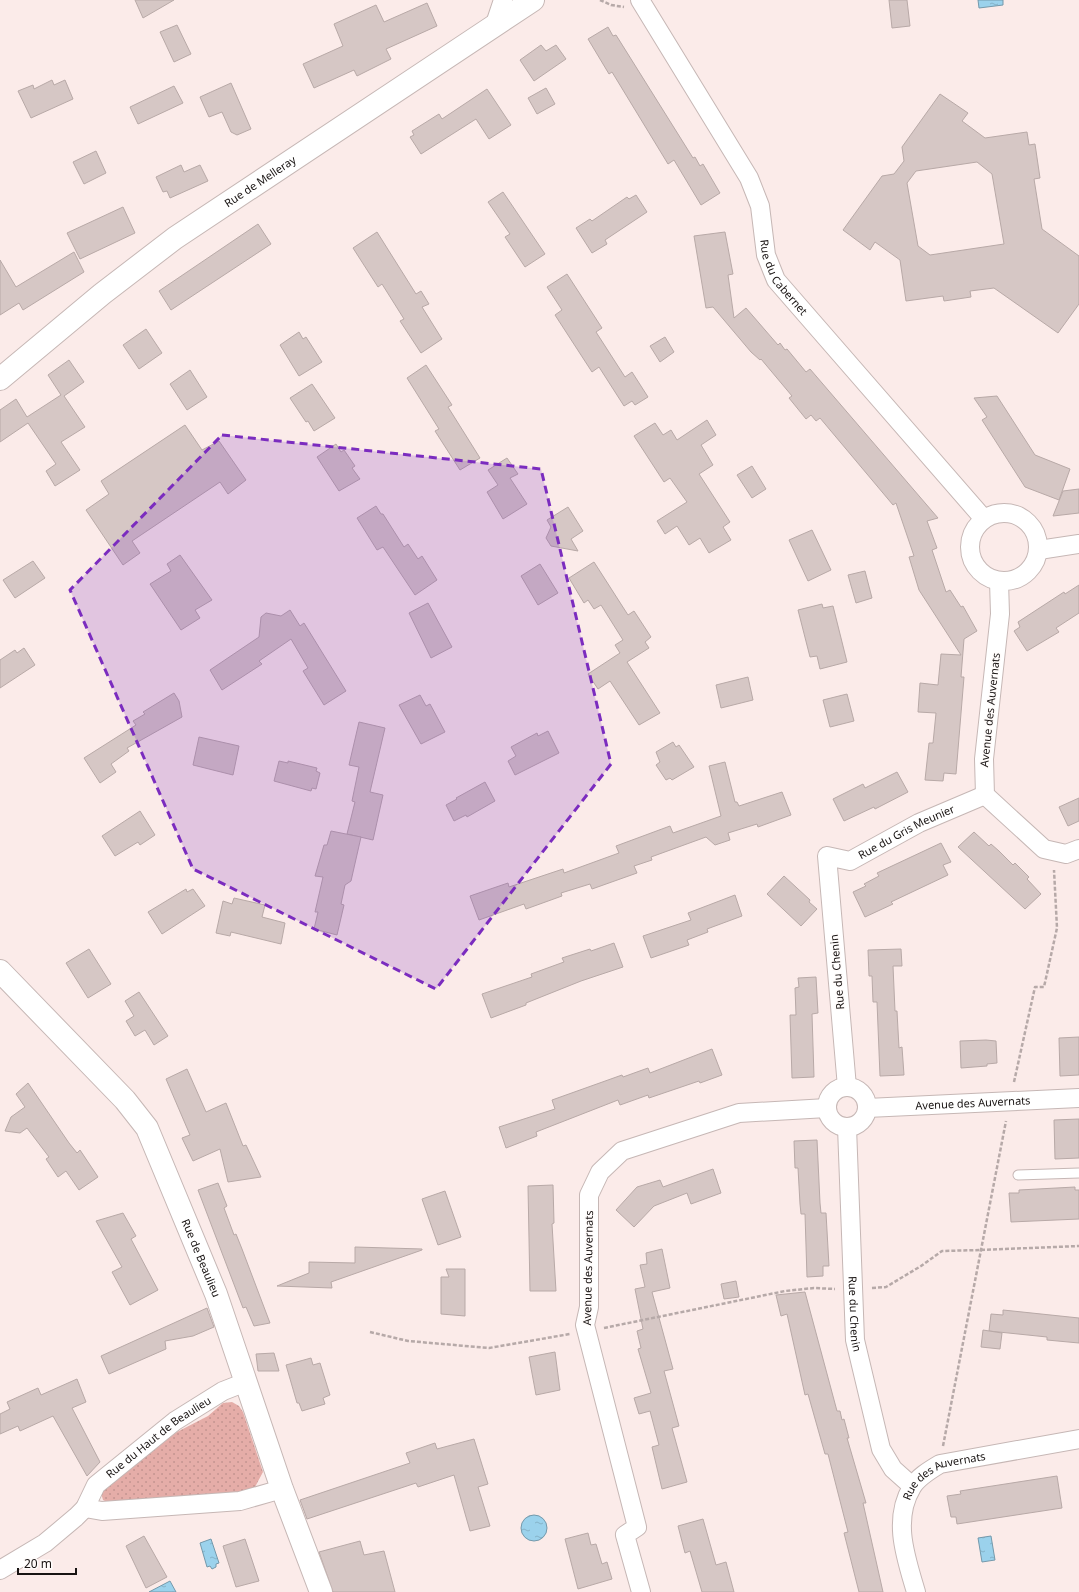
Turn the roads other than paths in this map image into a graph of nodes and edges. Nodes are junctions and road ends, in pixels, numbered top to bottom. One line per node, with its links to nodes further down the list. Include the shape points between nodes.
1 (503, 0): 4 (street)
2 (533, 0): 4 (street, Rue de Melleray)
3 (640, 0): 6 (street, Rue du Cabernet, via 750,178 760,206 766,255 776,280)
4 (495, 24): 5 (street, Rue de Melleray, via 175,238 102,294)
5 (0, 379)
6 (984, 519): 8 (street, via 1005,512 1026,520 1038,538); 9 (street, via 971,538 972,561 988,578)
7 (1079, 544): 8 (street)
8 (1039, 550): 9 (street, via 1030,570 1021,577)
9 (999, 581): 10 (street, Avenue des Auvernats, via 1000,614 984,759)
10 (985, 795): 11 (street, via 1044,849 1066,854); 12 (street, Rue du Gris Meunier, via 919,822 850,861)
11 (1079, 849)
12 (827, 856): 14 (street, Rue du Chenin)
13 (0, 972): 21 (street, Rue de Beaulieu, via 125,1100 147,1128 216,1294)
14 (848, 1087): 16 (street, via 835,1090); 17 (street, via 864,1096)
15 (1079, 1098): 17 (street, Avenue des Auvernats)
16 (827, 1108): 18 (street, via 837,1125); 28 (street, Avenue des Auvernats, via 739,1113 622,1151 600,1172 589,1196 589,1307 585,1326 637,1527 625,1535)
17 (867, 1108): 18 (street, via 862,1120 857,1125)
18 (848, 1127): 23 (street, Rue du Chenin, via 855,1340 881,1449 894,1469)
19 (1079, 1173): 20 (lane)
20 (1018, 1175)
21 (246, 1382): 24 (street, Rue de Beaulieu); 25 (street, Rue du Haut de Beaulieu, via 223,1391 175,1421 96,1485)
22 (1079, 1439): 23 (street, Rue des Auvernats, via 940,1464)
23 (912, 1486): 29 (street, Rue des Auvernats, via 904,1505 901,1523 906,1557)
24 (282, 1489): 25 (street, via 240,1501 102,1511); 27 (street, Rue de Beaulieu)
25 (85, 1508): 26 (street, Rue du Haut de Beaulieu, via 45,1543)
26 (0, 1570)
27 (320, 1592)
28 (642, 1592)
29 (916, 1592)

